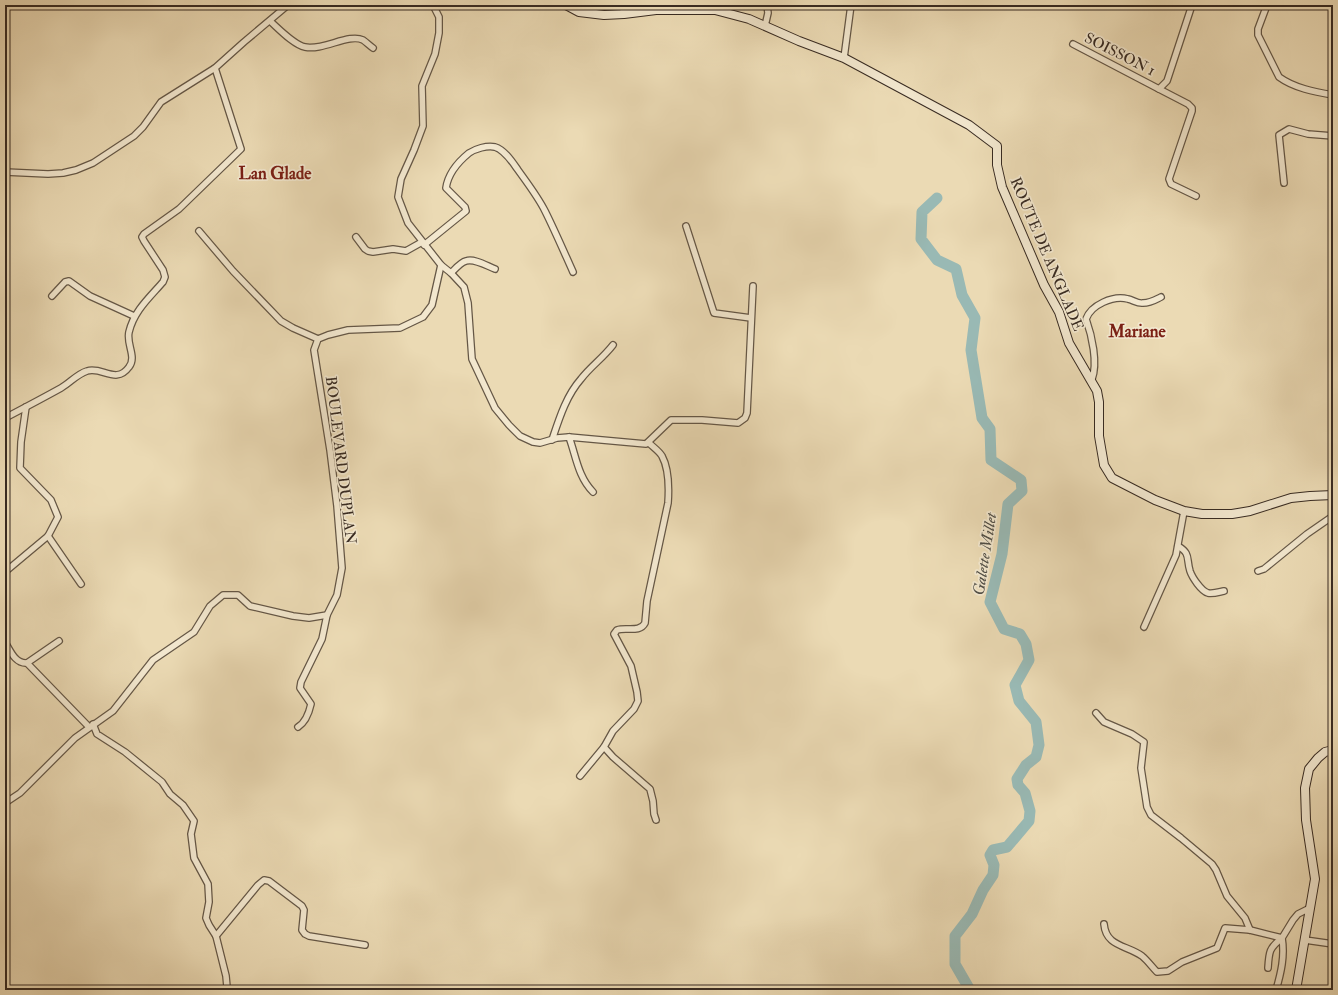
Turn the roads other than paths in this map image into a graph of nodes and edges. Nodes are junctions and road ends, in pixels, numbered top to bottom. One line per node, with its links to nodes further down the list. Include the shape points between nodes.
1 (288, 5): 10 (street)
2 (433, 5): 26 (street, via 439,17 439,33 435,54 422,86 423,126 401,179 398,197 408,223)
3 (566, 5): 9 (street, ROUTE DE ANGLADE, via 579,12)
4 (622, 5): 9 (street)
5 (767, 5): 11 (street)
6 (851, 5): 14 (street)
7 (1192, 5): 16 (street, SOISSON 1, via 1167,81)
8 (1268, 5): 17 (street, via 1258,35 1279,78 1311,91)
9 (624, 14): 11 (street, ROUTE DE ANGLADE, via 656,10 715,10)
10 (270, 21): 13 (street, via 303,47 324,47 349,39 362,39); 15 (street)
11 (765, 26): 14 (street, ROUTE DE ANGLADE)
12 (1073, 44): 16 (street, SOISSON 1)
13 (373, 48)
14 (844, 58): 39 (street, ROUTE DE ANGLADE, via 969,125 997,146 1002,187 1044,285 1059,312 1069,343)
15 (215, 68): 19 (street, via 164,100 134,136 93,163 64,173); 35 (street, via 241,149 179,209 142,237 164,270 165,277)
16 (1159, 89): 21 (street, via 1192,108 1169,180 1171,184)
17 (1333, 95)
18 (1333, 136): 20 (street, via 1289,129 1279,135)
19 (5, 172)
20 (1284, 183)
21 (1196, 196)
22 (1333, 222): 27 (street)
23 (686, 226): 36 (street, via 714,313)
24 (199, 231): 37 (street, via 281,321)
25 (356, 237): 26 (street, via 365,249 373,252 406,251)
26 (423, 243): 28 (street); 30 (street, via 466,212 465,207 446,188 458,162 483,147 495,147 514,164 545,210)
27 (1333, 244)
28 (441, 266): 31 (street); 37 (street, via 432,305 423,318 400,328 348,330)
29 (495, 269): 31 (street, via 468,260)
30 (573, 272)
31 (451, 273): 43 (street, via 464,287 468,303 472,360 495,408 520,436 540,443)
32 (753, 286): 36 (street)
33 (52, 296): 35 (street, via 69,281 90,296)
34 (1161, 297): 39 (street, via 1142,304 1128,298 1112,299 1088,313 1086,319 1095,360)
35 (134, 316): 40 (street, via 128,333 132,361 126,371 113,376 95,370 87,371)
36 (751, 318): 44 (street, via 745,418 738,423 671,420)
37 (318, 339): 55 (street, BOULEVARD DUPLAN, via 314,350 330,450 342,568 337,595)
38 (613, 344): 43 (street, via 582,377 567,398)
39 (1092, 379): 47 (street, ROUTE DE ANGLADE, via 1099,402 1098,436 1104,466 1112,478)
40 (26, 407): 41 (street); 49 (street, via 20,468 51,500 58,517)
41 (5, 418)
42 (569, 437): 43 (street); 44 (street); 45 (street, via 583,479)
43 (552, 440)
44 (649, 443): 63 (street, via 662,456 665,464 668,503 644,626 639,629 617,630 614,634 631,666 638,702 613,731)
45 (593, 492)
46 (1333, 495): 47 (street, ROUTE DE ANGLADE, via 1291,498 1232,514)
47 (1184, 511): 50 (street)
48 (1333, 516): 51 (street)
49 (48, 536): 52 (street); 53 (street)
50 (1178, 546): 54 (street, via 1185,551 1194,579 1205,591); 56 (street)
51 (1258, 571)
52 (5, 572)
53 (81, 584)
54 (1224, 591)
55 (327, 615): 61 (street, via 309,618 293,616 250,606 238,594 223,595 210,606 194,632 153,660 113,711); 62 (street, BOULEVARD DUPLAN, via 322,639 301,682 300,688 311,704 303,724)
56 (1144, 627)
57 (59, 641): 59 (street)
58 (5, 642): 59 (street, via 18,661)
59 (27, 663): 61 (street)
60 (1096, 713): 70 (street, via 1104,722 1144,742 1141,768 1147,807 1151,815 1212,864 1226,896 1245,918)
61 (91, 726): 66 (street); 71 (street, via 97,734 125,752 162,782 194,821 191,834 194,858 208,884 209,902 206,918)
62 (298, 727)
63 (604, 746): 65 (street); 67 (street, via 650,789)
64 (1333, 750): 68 (street, via 1325,752 1309,769 1305,788 1306,820 1315,879)
65 (580, 776)
66 (5, 804)
67 (656, 820)
68 (1310, 908): 72 (street, via 1298,914); 73 (street)
69 (1104, 924): 70 (street, via 1105,932 1115,944 1142,956 1157,972 1168,971 1182,962 1217,948 1225,928)
70 (1250, 930): 72 (street)
71 (216, 936): 75 (street, via 264,880 302,906 302,930 305,934); 77 (street, via 226,976)
72 (1282, 938): 76 (street, via 1268,954); 78 (street, via 1283,963)
73 (1305, 940): 74 (street); 79 (street)
74 (1333, 944)
75 (365, 945)
76 (1268, 968)
77 (226, 990)
78 (1276, 990)
79 (1296, 990)

